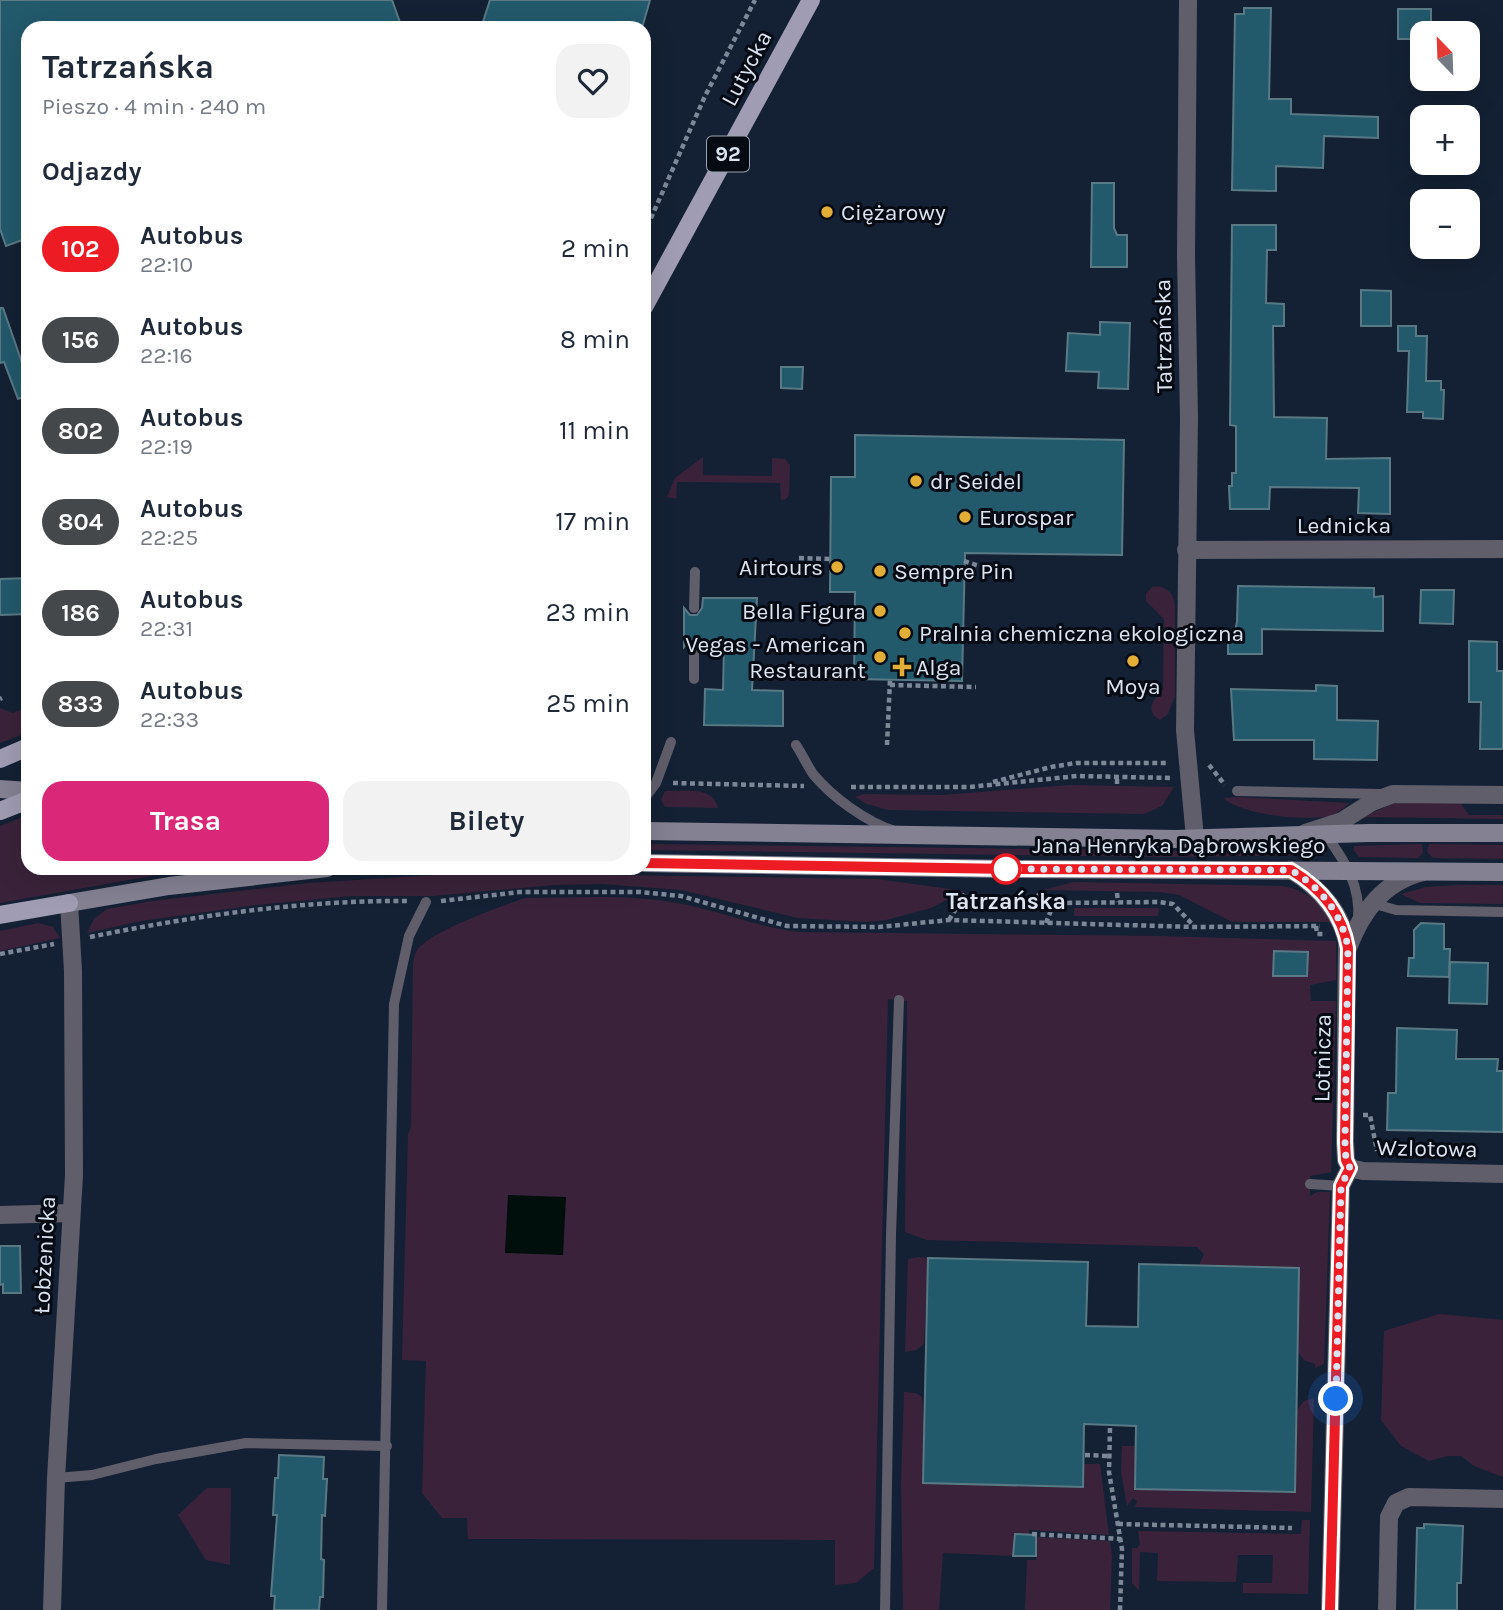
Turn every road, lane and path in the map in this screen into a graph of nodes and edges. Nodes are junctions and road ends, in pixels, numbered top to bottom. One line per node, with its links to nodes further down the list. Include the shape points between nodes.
1 (755, 0): 4 (path, via 705,96)
2 (811, 0): 5 (main road, Lutycka / 92)
3 (1188, 0): 7 (street, Tatrzańska)
4 (651, 218)
5 (651, 294)
6 (1503, 549): 7 (street, Lednicka)
7 (1186, 550): 40 (street, Tatrzańska, via 1185,730)
8 (799, 558): 9 (path)
9 (830, 559)
10 (964, 561): 11 (path)
11 (979, 566)
12 (695, 572): 13 (lane)
13 (694, 608)
14 (694, 647): 15 (lane)
15 (694, 679)
16 (976, 687): 19 (path, via 890,682)
17 (671, 742): 29 (lane)
18 (796, 745): 37 (lane, via 814,774 851,809 883,827)
19 (887, 745)
20 (21, 750): 21 (main road)
21 (0, 759)
22 (1172, 763): 24 (path, via 1076,763 979,786 1077,776)
23 (1208, 763): 30 (path)
24 (1117, 777): 25 (path); 26 (path)
25 (1163, 778)
26 (1117, 784)
27 (0, 789): 28 (main road)
28 (21, 790)
29 (651, 790)
30 (1237, 791): 31 (lane)
31 (1394, 794): 32 (street, Jana Henryka Dąbrowskiego); 38 (street, Jana Henryka Dąbrowskiego, via 1342,821)
32 (1503, 795)
33 (21, 803): 34 (main road)
34 (0, 811)
35 (651, 831): 37 (main road, Jana Henryka Dąbrowskiego)
36 (1503, 833): 39 (main road, Jana Henryka Dąbrowskiego)
37 (914, 835): 40 (main road, Jana Henryka Dąbrowskiego)
38 (1297, 835): 39 (main road, Jana Henryka Dąbrowskiego); 40 (main road, Jana Henryka Dąbrowskiego)
39 (1326, 835): 43 (lane)
40 (1195, 838)
41 (651, 863): 42 (main road, Jana Henryka Dąbrowskiego)
42 (1291, 870): 43 (main road, Jana Henryka Dąbrowskiego); 63 (street, Lotnicza, via 1329,902)
43 (1349, 871): 44 (main road, Jana Henryka Dąbrowskiego); 60 (lane, via 1360,902)
44 (1429, 871): 45 (main road, Jana Henryka Dąbrowskiego); 53 (street, Lotnicza, via 1392,885)
45 (1503, 872)
46 (266, 875): 52 (main road)
47 (1118, 893): 51 (path)
48 (965, 894): 57 (path)
49 (1036, 895): 54 (path)
50 (426, 901): 57 (path, via 520,892 640,892 681,896 787,926 880,927); 62 (path, via 249,911); 73 (lane, via 409,936 394,1004)
51 (1118, 902): 54 (path); 61 (path, via 1173,904)
52 (69, 903): 56 (main road); 62 (street, Łobżenicka)
53 (1371, 903): 55 (lane, via 1396,910); 60 (street, Lotnicza)
54 (1054, 905): 58 (path)
55 (1503, 912)
56 (0, 915)
57 (949, 920): 58 (path)
58 (1046, 923): 61 (path)
59 (1316, 926): 61 (path)
60 (1357, 926): 63 (street, Lotnicza)
61 (1195, 927)
62 (71, 941): 64 (path); 70 (street, Łobżenicka)
63 (1348, 948): 66 (street, Lotnicza, via 1345,1142)
64 (0, 954)
65 (899, 1000): 84 (lane)
66 (1350, 1168): 67 (street, Wzlotowa); 69 (street)
67 (1503, 1174)
68 (1310, 1184): 69 (lane)
69 (1341, 1186): 86 (street)
70 (71, 1213): 71 (street); 76 (street, Łobżenicka)
71 (0, 1215)
72 (1111, 1428): 75 (path)
73 (387, 1446): 76 (lane, via 246,1443 92,1475); 83 (lane)
74 (1085, 1455): 75 (path)
75 (1110, 1456): 78 (path)
76 (56, 1478): 82 (street, Łobżenicka)
77 (1503, 1499): 87 (street, via 1409,1497 1396,1503 1389,1517)
78 (1118, 1524): 79 (path); 81 (path)
79 (1292, 1528)
80 (1032, 1534): 81 (path)
81 (1121, 1539): 85 (path)
82 (52, 1610)
83 (382, 1610)
84 (885, 1610)
85 (1120, 1610)
86 (1330, 1610)
87 (1387, 1610)

